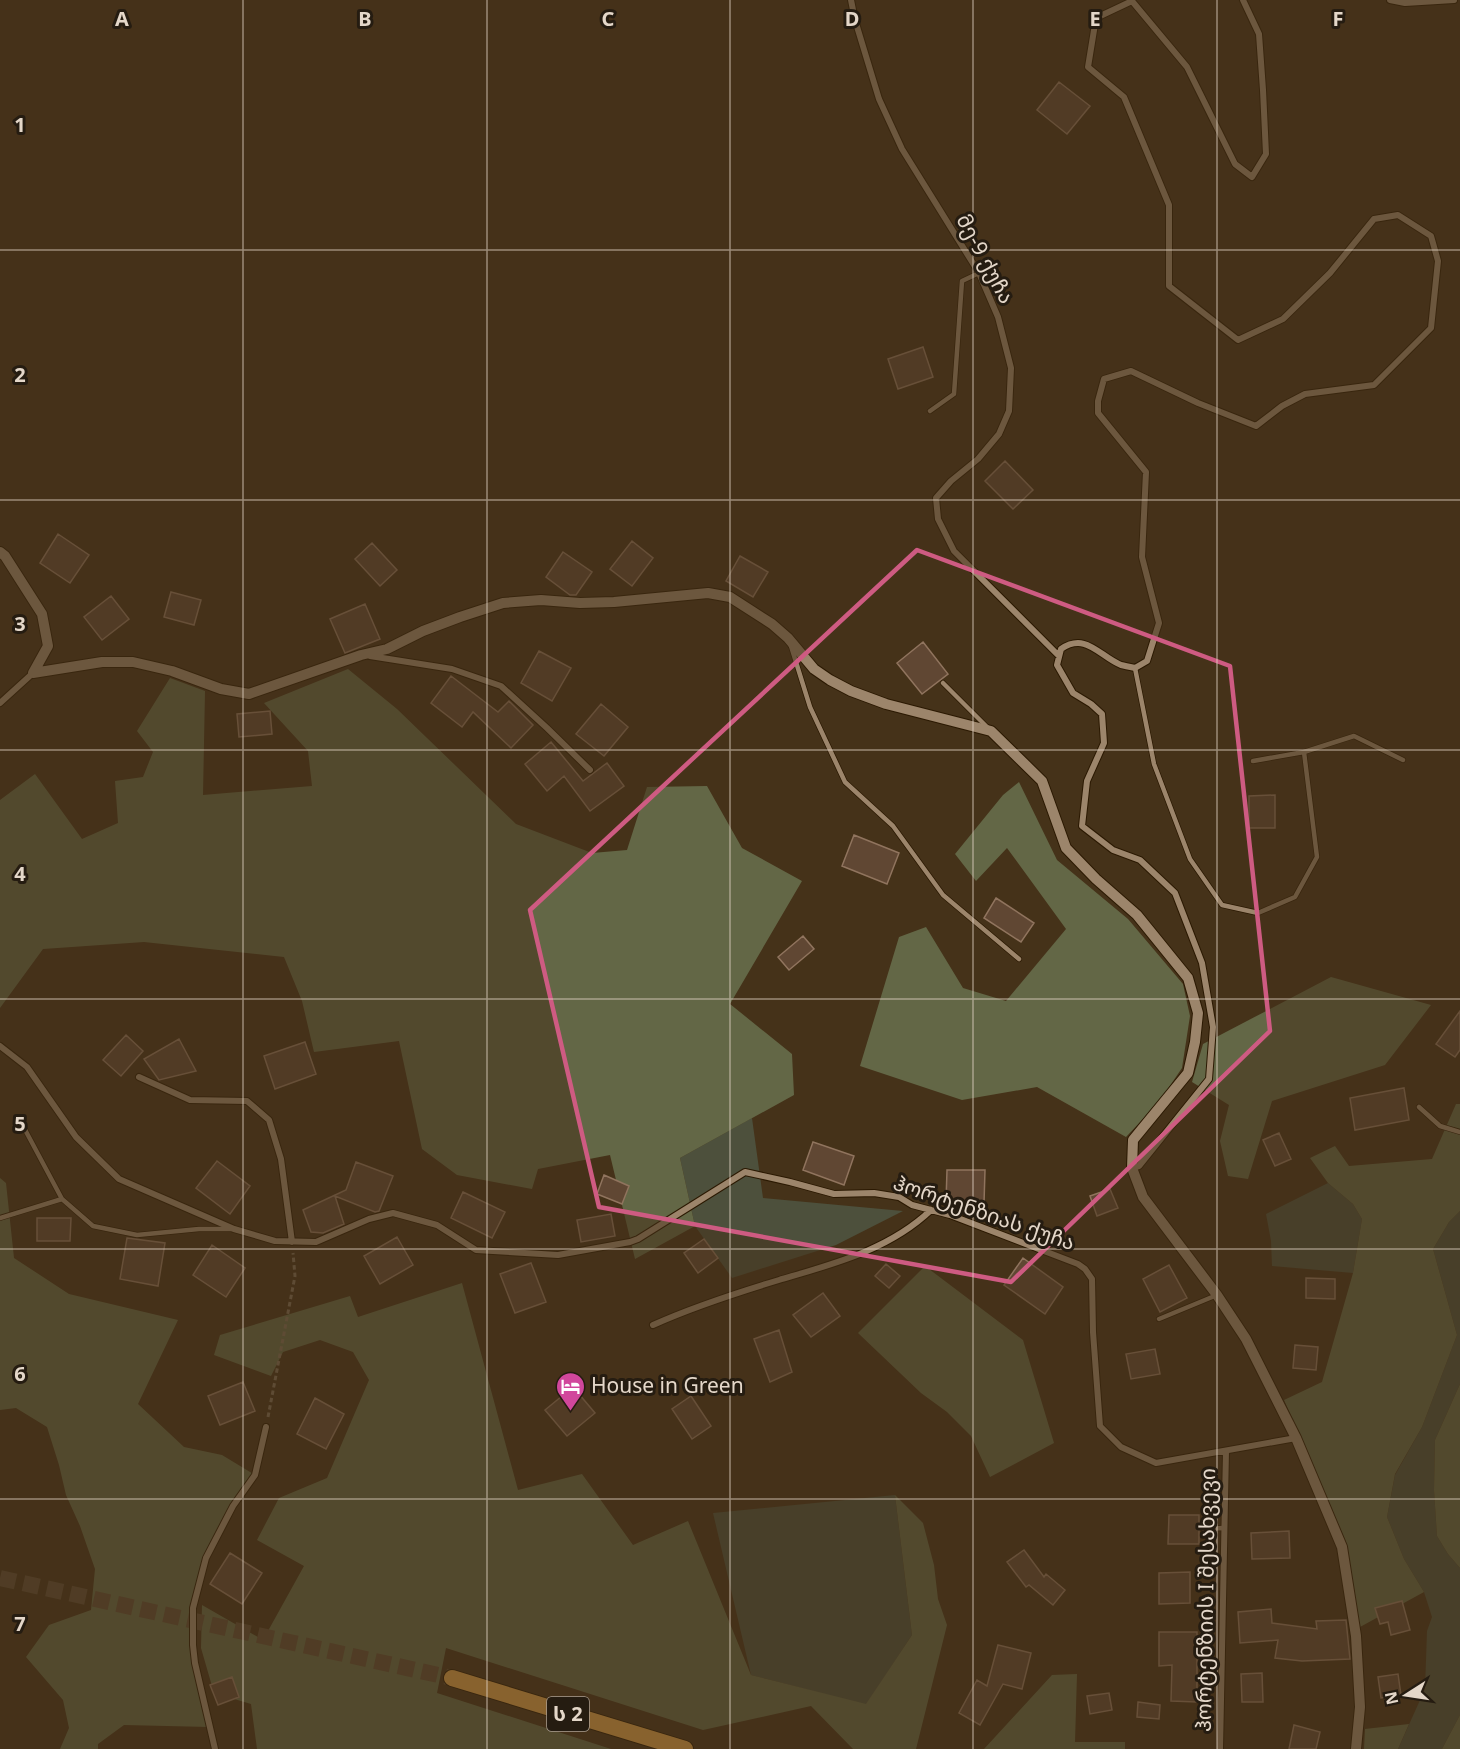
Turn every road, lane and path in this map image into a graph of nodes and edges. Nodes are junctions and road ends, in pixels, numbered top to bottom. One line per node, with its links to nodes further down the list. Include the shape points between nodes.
1 (852, 0): 5 (street, მე-9 ქუჩა, via 879,99 898,139)
2 (1243, 0): 11 (street, via 1259,34 1263,90 1266,154 1252,177 1236,164 1187,67 1132,1 1096,18 1088,66 1124,97 1168,205 1169,286 1238,340 1282,319 1330,273 1374,219 1398,215 1431,236 1438,261 1431,328 1374,385 1305,394 1256,426 1131,371 1104,379 1098,413 1146,472 1142,557 1159,623 1147,662)
3 (1390, 0): 4 (street)
4 (1454, 0)
5 (979, 273): 6 (lane, via 962,281 954,394); 10 (street, მე-9 ქუჩა, via 998,317 1011,368 1009,411 999,434 936,498 938,519 954,551)
6 (930, 411)
7 (0, 552): 12 (street, via 42,614 48,646)
8 (788, 638): 9 (street, via 730,597 708,593 614,602 503,603 423,631 387,649); 15 (street, via 814,669 852,691 886,704); 20 (lane, via 810,707 845,782 893,825 943,895)
9 (361, 655): 12 (street, via 249,694 133,662 102,662); 19 (street, via 452,669 501,686)
10 (1059, 656): 11 (street, via 1061,649 1071,643 1087,644 1121,665); 26 (street, via 1057,664 1073,693 1102,714 1104,743 1087,781 1082,826 1113,850 1140,860 1174,893 1202,963 1213,1027 1209,1079 1139,1166)
11 (1135, 668): 16 (lane, via 1154,764 1190,859 1222,905 1258,913 1295,897 1317,856)
12 (33, 673): 14 (street)
13 (943, 683): 15 (lane)
14 (0, 703)
15 (991, 731): 26 (street, via 1042,781 1066,848 1137,915 1188,978 1198,1013 1188,1073 1133,1140)
16 (1304, 752): 17 (lane, via 1354,736); 18 (lane)
17 (1403, 760)
18 (1253, 761)
19 (590, 770)
20 (1019, 959)
21 (0, 1046): 30 (street, ჰორტენზიას ქუჩა, via 27,1068 76,1137 119,1179)
22 (139, 1077): 31 (street, via 190,1100 247,1101 269,1120 281,1160)
23 (1419, 1107): 25 (lane, via 1440,1126)
24 (22, 1124): 27 (lane)
25 (1460, 1132)
26 (1132, 1168): 32 (street, via 1143,1197)
27 (62, 1199): 29 (lane); 30 (lane, via 93,1226 137,1235)
28 (931, 1210): 31 (street, ჰორტენზიას ქუჩა, via 899,1197 834,1194 746,1172 638,1239 558,1255 476,1250 437,1226 393,1213 316,1242); 34 (street, via 916,1225 873,1250 685,1310); 37 (street, ჰორტენზიას ქუჩა, via 1085,1269 1092,1280 1100,1426 1121,1447 1156,1463)
29 (0, 1218)
30 (234, 1229): 31 (street, ჰორტენზიას ქუჩა)
31 (292, 1242): 35 (path, via 295,1276)
32 (1217, 1295): 33 (lane); 36 (street, via 1246,1339)
33 (1159, 1319)
34 (653, 1325)
35 (266, 1427): 41 (street, via 255,1475 233,1506 206,1558 193,1608 195,1663)
36 (1296, 1438): 37 (street, ჰორტენზიას ქუჩა); 44 (street, via 1342,1547 1356,1636 1360,1707)
37 (1226, 1451): 38 (street, ჰორტენზიის I შესახვევი)
38 (1224, 1528): 39 (lane); 43 (street, ჰორტენზიის I შესახვევი)
39 (1204, 1529)
40 (452, 1678): 42 (highway, ს 2)
41 (215, 1749)
42 (685, 1749)
43 (1220, 1749)
44 (1356, 1749)

